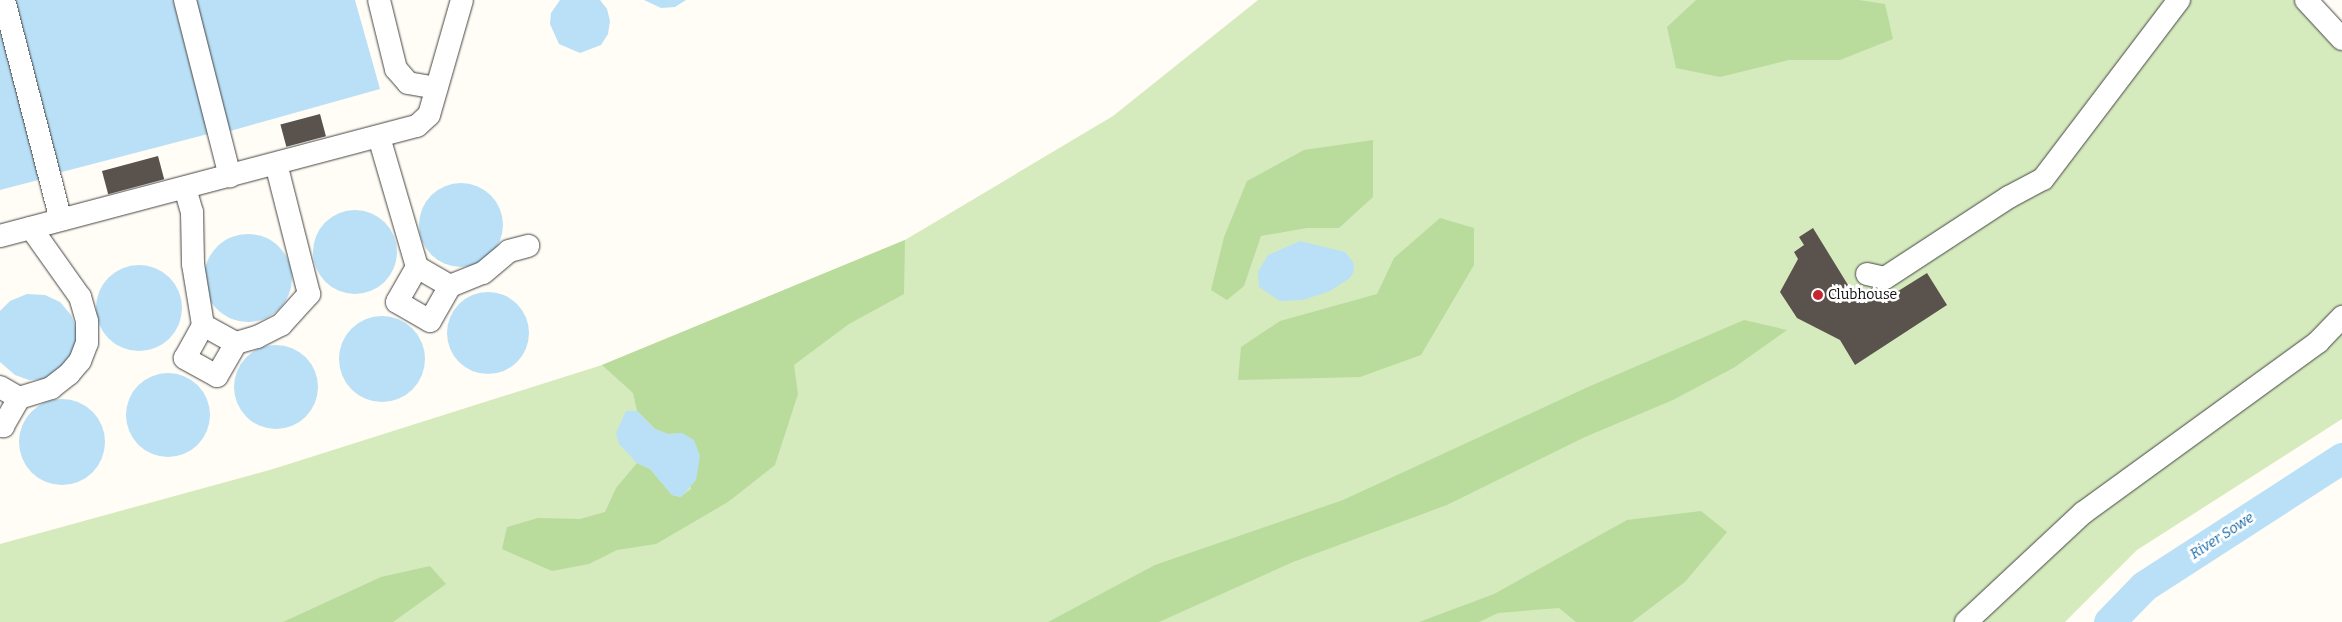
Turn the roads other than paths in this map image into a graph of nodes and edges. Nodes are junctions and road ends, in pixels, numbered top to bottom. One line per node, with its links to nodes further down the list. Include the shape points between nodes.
1 (4, 0): 13 (lane)
2 (185, 0): 11 (lane)
3 (379, 0): 8 (lane, via 396,69 408,83)
4 (462, 0): 8 (lane)
5 (2179, 0): 18 (lane, via 2043,178 1885,278)
6 (2306, 0): 7 (lane)
7 (2342, 39)
8 (437, 88): 9 (lane, via 429,115 417,126)
9 (379, 137): 10 (lane); 17 (lane)
10 (276, 164): 11 (lane); 22 (lane, via 309,294 281,325)
11 (230, 176): 12 (lane)
12 (185, 188): 13 (lane); 21 (lane, via 192,212 194,273)
13 (61, 220): 14 (lane)
14 (31, 228): 15 (lane); 24 (lane, via 80,297 87,322 87,343 80,361 69,374 51,388)
15 (0, 236)
16 (528, 246): 19 (lane, via 509,251 483,273)
17 (417, 267): 19 (lane); 19 (lane, via 397,302 430,321)
18 (1867, 274)
19 (450, 286)
20 (2342, 317): 26 (lane, via 2318,342 2083,513)
21 (203, 325): 22 (lane); 22 (lane, via 185,358 217,376)
22 (236, 343)
23 (0, 387): 24 (lane)
24 (20, 398): 25 (lane, via 3,426)
25 (0, 424)
26 (1966, 622)

